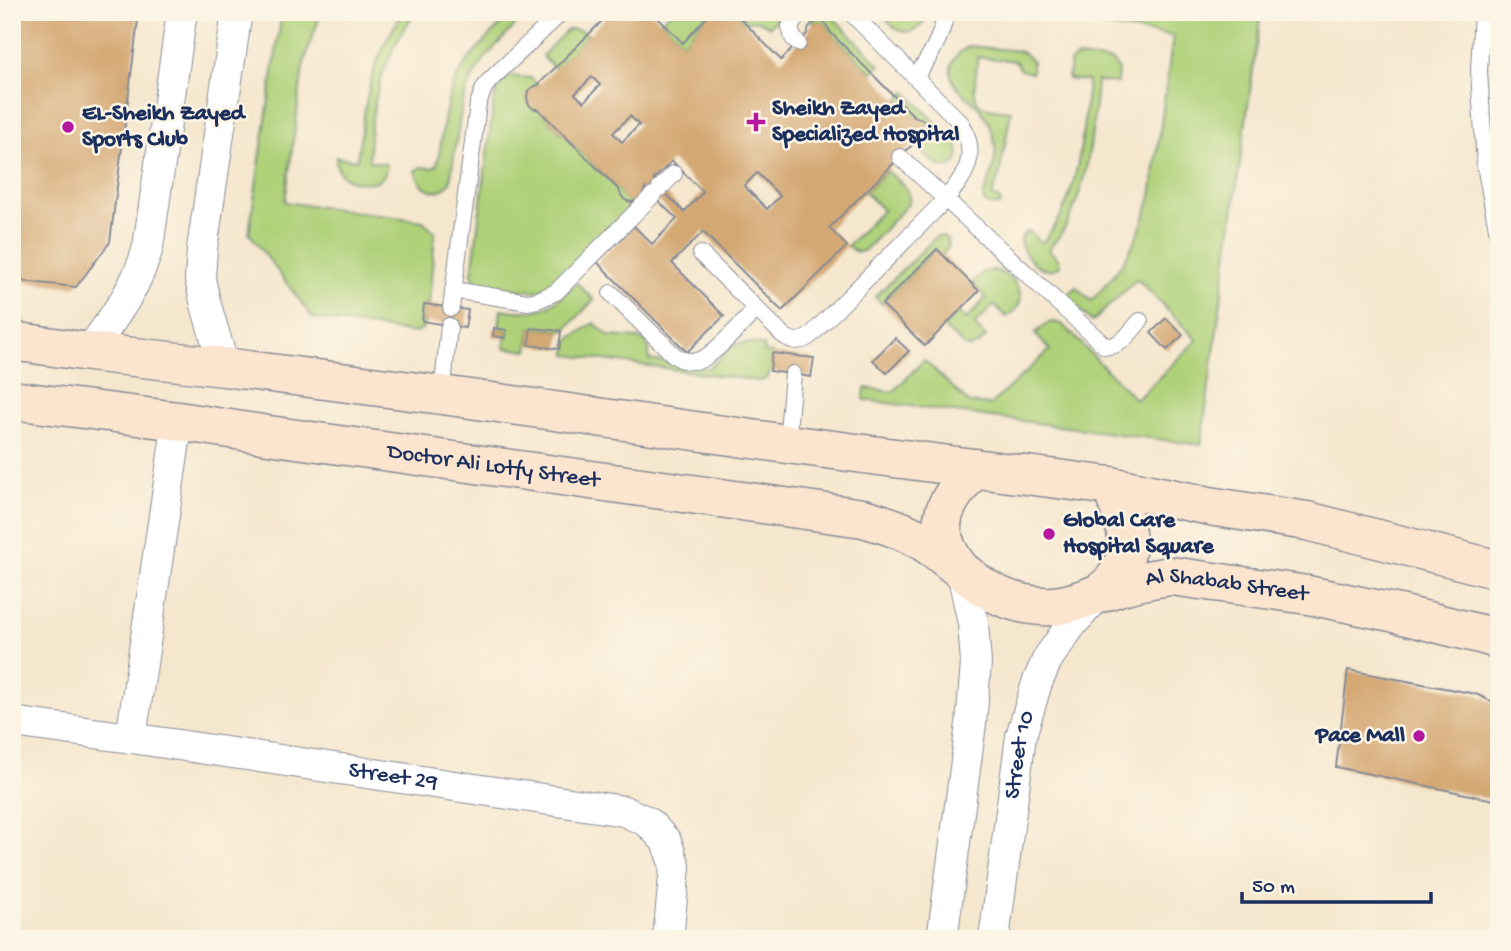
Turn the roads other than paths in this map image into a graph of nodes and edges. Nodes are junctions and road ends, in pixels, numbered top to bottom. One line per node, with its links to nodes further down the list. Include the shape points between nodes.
1 (182, 12): 22 (street, via 143,266 129,295)
2 (237, 12): 23 (street, via 200,278)
3 (562, 12): 15 (lane, via 490,80 481,96)
4 (800, 12): 8 (lane, via 790,27)
5 (850, 12): 9 (lane)
6 (946, 12): 9 (lane, via 933,50)
7 (1482, 12): 13 (lane, via 1479,71 1485,166)
8 (798, 43)
9 (915, 76): 12 (lane, via 968,136 969,164)
10 (901, 157): 12 (lane)
11 (674, 174): 15 (lane, via 548,297 528,302)
12 (946, 199): 18 (lane, via 796,349); 19 (lane, via 1105,346 1119,344)
13 (1499, 239)
14 (701, 254): 18 (lane)
15 (453, 290): 17 (lane)
16 (611, 293): 18 (lane, via 674,355 691,362 709,355)
17 (451, 308)
18 (757, 309)
19 (1140, 321)
20 (449, 326): 25 (lane)
21 (12, 341): 22 (street)
22 (89, 352): 23 (street)
23 (224, 367): 25 (street)
24 (793, 374): 28 (lane)
25 (442, 395): 28 (street)
26 (12, 400): 27 (street, Doctor Ali Lotfy Street)
27 (178, 421): 32 (street, Doctor Ali Lotfy Street, via 863,518 900,530); 36 (street)
28 (787, 444): 29 (street)
29 (975, 468): 30 (street); 32 (street, via 944,509 942,532 948,554)
30 (1111, 486): 31 (street, via 1307,521); 33 (street, via 1128,539 1125,560 1115,579)
31 (1499, 570)
32 (962, 572): 33 (street, Al Shabab Street, via 986,590 1023,604 1072,603); 38 (street, via 976,663)
33 (1100, 593): 34 (street, Al Shabab Street, via 1171,576 1308,595); 39 (street, Street 10, via 1048,658 1021,736)
34 (1499, 640)
35 (12, 722): 36 (street, Street 29)
36 (131, 738): 37 (street, Street 29, via 624,811 648,822 666,841 675,866)
37 (668, 939)
38 (942, 939)
39 (993, 939)

